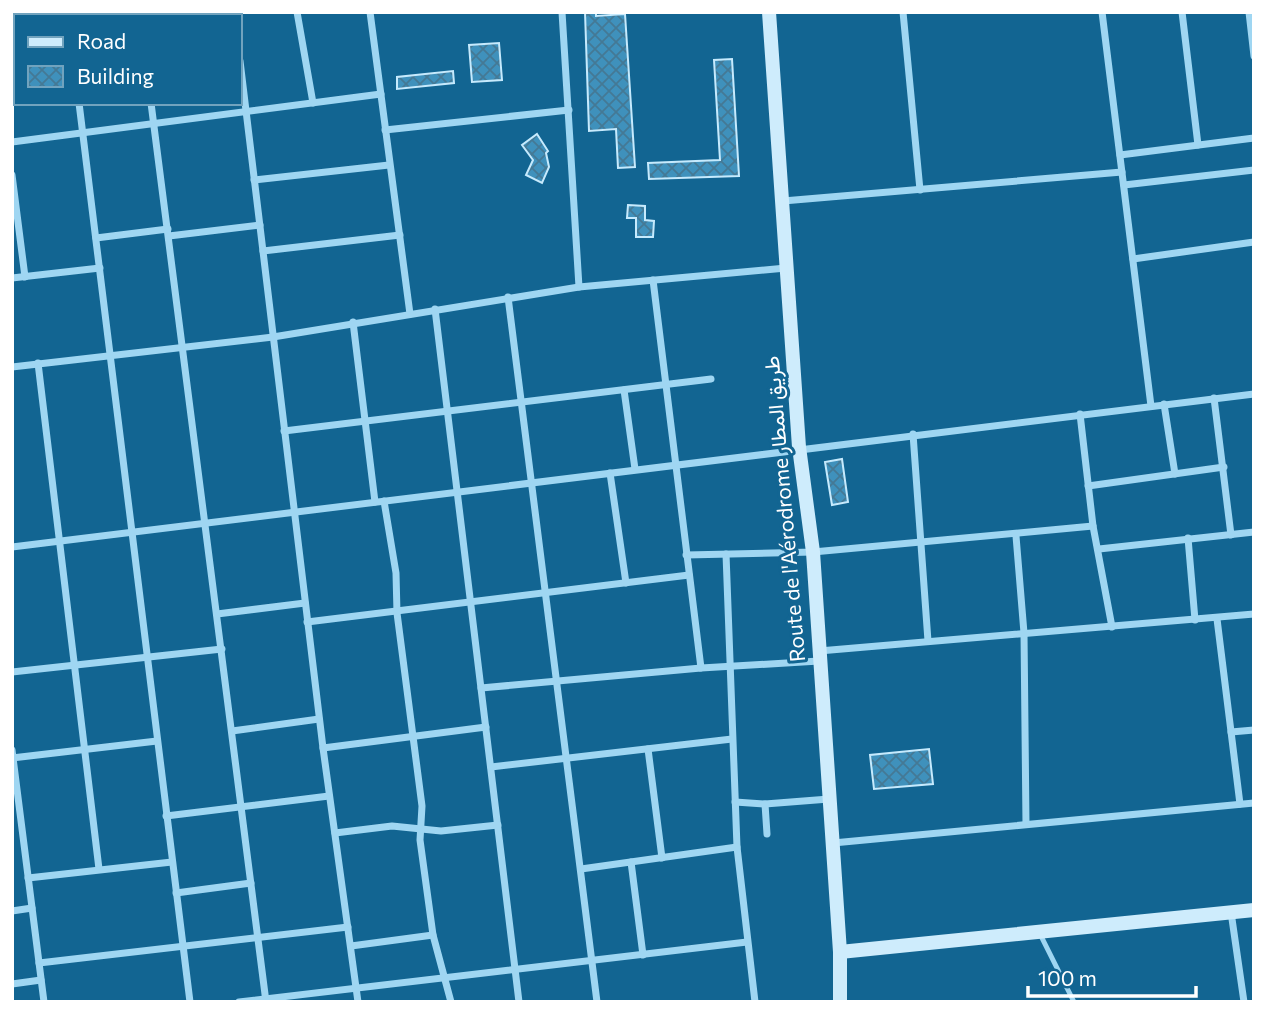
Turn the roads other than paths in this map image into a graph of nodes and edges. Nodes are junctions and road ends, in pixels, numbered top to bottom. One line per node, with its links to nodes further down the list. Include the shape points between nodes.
1 (298, 12): 13 (street)
2 (370, 12): 12 (street)
3 (562, 12): 16 (street)
4 (769, 12): 32 (street, Route de l'Aérodrome طريق المطار)
5 (903, 12): 31 (street)
6 (1102, 12): 24 (street)
7 (1182, 12): 23 (street)
8 (1249, 12): 9 (street)
9 (1253, 42): 10 (street)
10 (1254, 56)
11 (242, 78): 17 (street)
12 (381, 94): 13 (street); 19 (street)
13 (313, 103): 17 (street)
14 (79, 105): 20 (street)
15 (151, 105): 18 (street)
16 (569, 110): 19 (street); 45 (street)
17 (246, 111): 18 (street); 29 (street)
18 (154, 124): 20 (street); 34 (street)
19 (385, 130): 25 (street)
20 (83, 133): 22 (street); 36 (street)
21 (1254, 138): 23 (street)
22 (12, 142)
23 (1198, 145): 24 (street)
24 (1120, 155): 27 (street)
25 (389, 165): 29 (street); 35 (street)
26 (1254, 170): 30 (street)
27 (1122, 172): 30 (street); 31 (street)
28 (12, 175): 42 (street)
29 (254, 180): 33 (street)
30 (1124, 185): 39 (street)
31 (920, 190): 32 (street)
32 (783, 201): 41 (street, Route de l'Aérodrome طريق المطار)
33 (260, 225): 34 (street); 38 (street)
34 (169, 233): 36 (street); 51 (street)
35 (400, 235): 38 (street); 48 (street)
36 (96, 238): 40 (street)
37 (1254, 242): 39 (street)
38 (263, 251): 50 (street)
39 (1133, 259): 62 (street)
40 (100, 268): 42 (street); 52 (street)
41 (786, 268): 44 (street); 68 (street, Route de l'Aérodrome طريق المطار)
42 (25, 277): 43 (street)
43 (12, 278)
44 (653, 280): 45 (street); 56 (street)
45 (579, 287): 46 (street)
46 (508, 297): 47 (street); 60 (street)
47 (435, 309): 48 (street); 63 (street)
48 (410, 314): 49 (street)
49 (353, 322): 50 (street); 65 (street)
50 (273, 337): 51 (street); 66 (street)
51 (184, 345): 52 (street); 79 (street)
52 (111, 355): 53 (street); 81 (street)
53 (38, 363): 54 (street); 86 (street)
54 (12, 367)
55 (711, 379): 56 (street)
56 (667, 384): 57 (street); 69 (street)
57 (624, 390): 60 (street); 71 (street)
58 (1254, 394): 59 (street)
59 (1214, 398): 61 (street); 70 (street)
60 (522, 403): 63 (street); 74 (street)
61 (1164, 404): 62 (street); 73 (street)
62 (1151, 406): 64 (street)
63 (447, 412): 65 (street); 76 (street)
64 (1080, 414): 67 (street); 75 (street)
65 (365, 422): 66 (street); 77 (street)
66 (284, 431): 78 (street)
67 (913, 434): 68 (street); 87 (street)
68 (799, 447): 69 (street); 90 (street, Route de l'Aérodrome طريق المطار)
69 (675, 464): 71 (street); 92 (street)
70 (1224, 467): 73 (street); 83 (street)
71 (635, 469): 72 (street)
72 (610, 473): 74 (street); 94 (street)
73 (1175, 474): 75 (street)
74 (531, 482): 76 (street); 95 (street)
75 (1088, 486): 80 (street)
76 (456, 492): 77 (street); 96 (street)
77 (380, 501): 78 (street); 98 (street, via 396,573)
78 (294, 512): 79 (street); 97 (street)
79 (206, 523): 81 (street); 99 (street)
80 (1093, 526): 84 (street); 89 (street)
81 (130, 532): 86 (street); 109 (street)
82 (1254, 532): 83 (street)
83 (1231, 535): 85 (street)
84 (1016, 536): 87 (street); 105 (street)
85 (1188, 538): 89 (street); 102 (street)
86 (59, 541): 88 (street); 110 (street)
87 (922, 543): 90 (street); 106 (street)
88 (12, 547)
89 (1099, 549): 104 (street)
90 (813, 552): 91 (street); 108 (street, Route de l'Aérodrome طريق المطار)
91 (726, 554): 92 (street); 111 (street)
92 (686, 555): 93 (street)
93 (689, 575): 94 (street); 112 (street)
94 (625, 583): 95 (street)
95 (546, 593): 96 (street); 114 (street)
96 (471, 602): 98 (street); 115 (street)
97 (305, 603): 99 (street); 103 (street)
98 (397, 613): 103 (street); 121 (street)
99 (217, 614): 107 (street)
100 (1254, 614): 101 (street)
101 (1217, 619): 102 (street); 120 (street)
102 (1195, 620): 104 (street)
103 (307, 622): 116 (street)
104 (1112, 627): 105 (street)
105 (1024, 633): 106 (street); 139 (street)
106 (928, 641): 108 (street)
107 (222, 649): 109 (street); 119 (street)
108 (819, 656): 111 (street); 132 (street, Route de l'Aérodrome طريق المطار)
109 (146, 658): 110 (street); 123 (street)
110 (75, 665): 113 (street); 125 (street)
111 (730, 666): 112 (street); 122 (street)
112 (701, 668): 114 (street)
113 (12, 672)
114 (558, 682): 115 (street); 129 (street)
115 (481, 688): 117 (street)
116 (319, 719): 119 (street); 124 (street)
117 (486, 727): 121 (street); 130 (street)
118 (1254, 730): 120 (street)
119 (232, 731): 137 (street)
120 (1231, 732): 136 (street)
121 (411, 735): 124 (street); 141 (street)
122 (733, 739): 126 (street); 133 (street)
123 (157, 741): 125 (street); 138 (street)
124 (323, 748): 131 (street)
125 (85, 749): 128 (street); 149 (street)
126 (648, 749): 129 (street); 146 (street)
127 (12, 750): 128 (street)
128 (13, 758): 151 (street)
129 (567, 758): 130 (street); 150 (street)
130 (491, 767): 140 (street)
131 (329, 796): 137 (street); 142 (street)
132 (829, 799): 135 (street); 144 (street, Route de l'Aérodrome طريق المطار)
133 (735, 802): 135 (street); 145 (street)
134 (1254, 803): 136 (street)
135 (765, 804): 143 (street)
136 (1240, 804): 139 (street)
137 (241, 807): 138 (street); 152 (street)
138 (166, 816): 147 (street)
139 (1026, 824): 144 (street)
140 (498, 825): 141 (street); 169 (street)
141 (421, 829): 142 (street, via 392,826); 160 (street)
142 (335, 833): 158 (street)
143 (767, 834)
144 (832, 843): 165 (street, Route de l'Aérodrome طريق المطار)
145 (737, 847): 146 (street); 162 (street)
146 (662, 858): 148 (street)
147 (172, 862): 149 (street); 153 (street)
148 (631, 862): 150 (street); 166 (street)
149 (99, 869): 151 (street)
150 (581, 869): 167 (street)
151 (28, 878): 154 (street)
152 (251, 883): 153 (street); 161 (street)
153 (176, 893): 163 (street)
154 (32, 908): 156 (street); 168 (street)
155 (1254, 910): 157 (street)
156 (12, 911)
157 (1231, 912): 159 (street); 185 (street)
158 (348, 927): 161 (street); 164 (street)
159 (1039, 932): 165 (street); 184 (lane)
160 (433, 935): 164 (street); 170 (street)
161 (258, 938): 163 (street); 174 (street)
162 (747, 942): 166 (street); 182 (street)
163 (183, 946): 168 (street); 176 (street)
164 (351, 946): 173 (street)
165 (839, 952): 183 (street, Route de l'Aérodrome طريق المطار)
166 (643, 955): 167 (street)
167 (592, 961): 169 (street); 181 (street)
168 (39, 963): 171 (street)
169 (516, 971): 170 (street); 180 (street)
170 (446, 978): 173 (street); 179 (street)
171 (41, 981): 172 (street); 175 (street)
172 (12, 984)
173 (356, 988): 174 (street); 178 (street)
174 (266, 1000): 177 (street)
175 (44, 1002)
176 (190, 1002)
177 (239, 1002)
178 (358, 1002)
179 (451, 1002)
180 (519, 1002)
181 (597, 1002)
182 (755, 1002)
183 (840, 1002)
184 (1074, 1002)
185 (1244, 1002)

